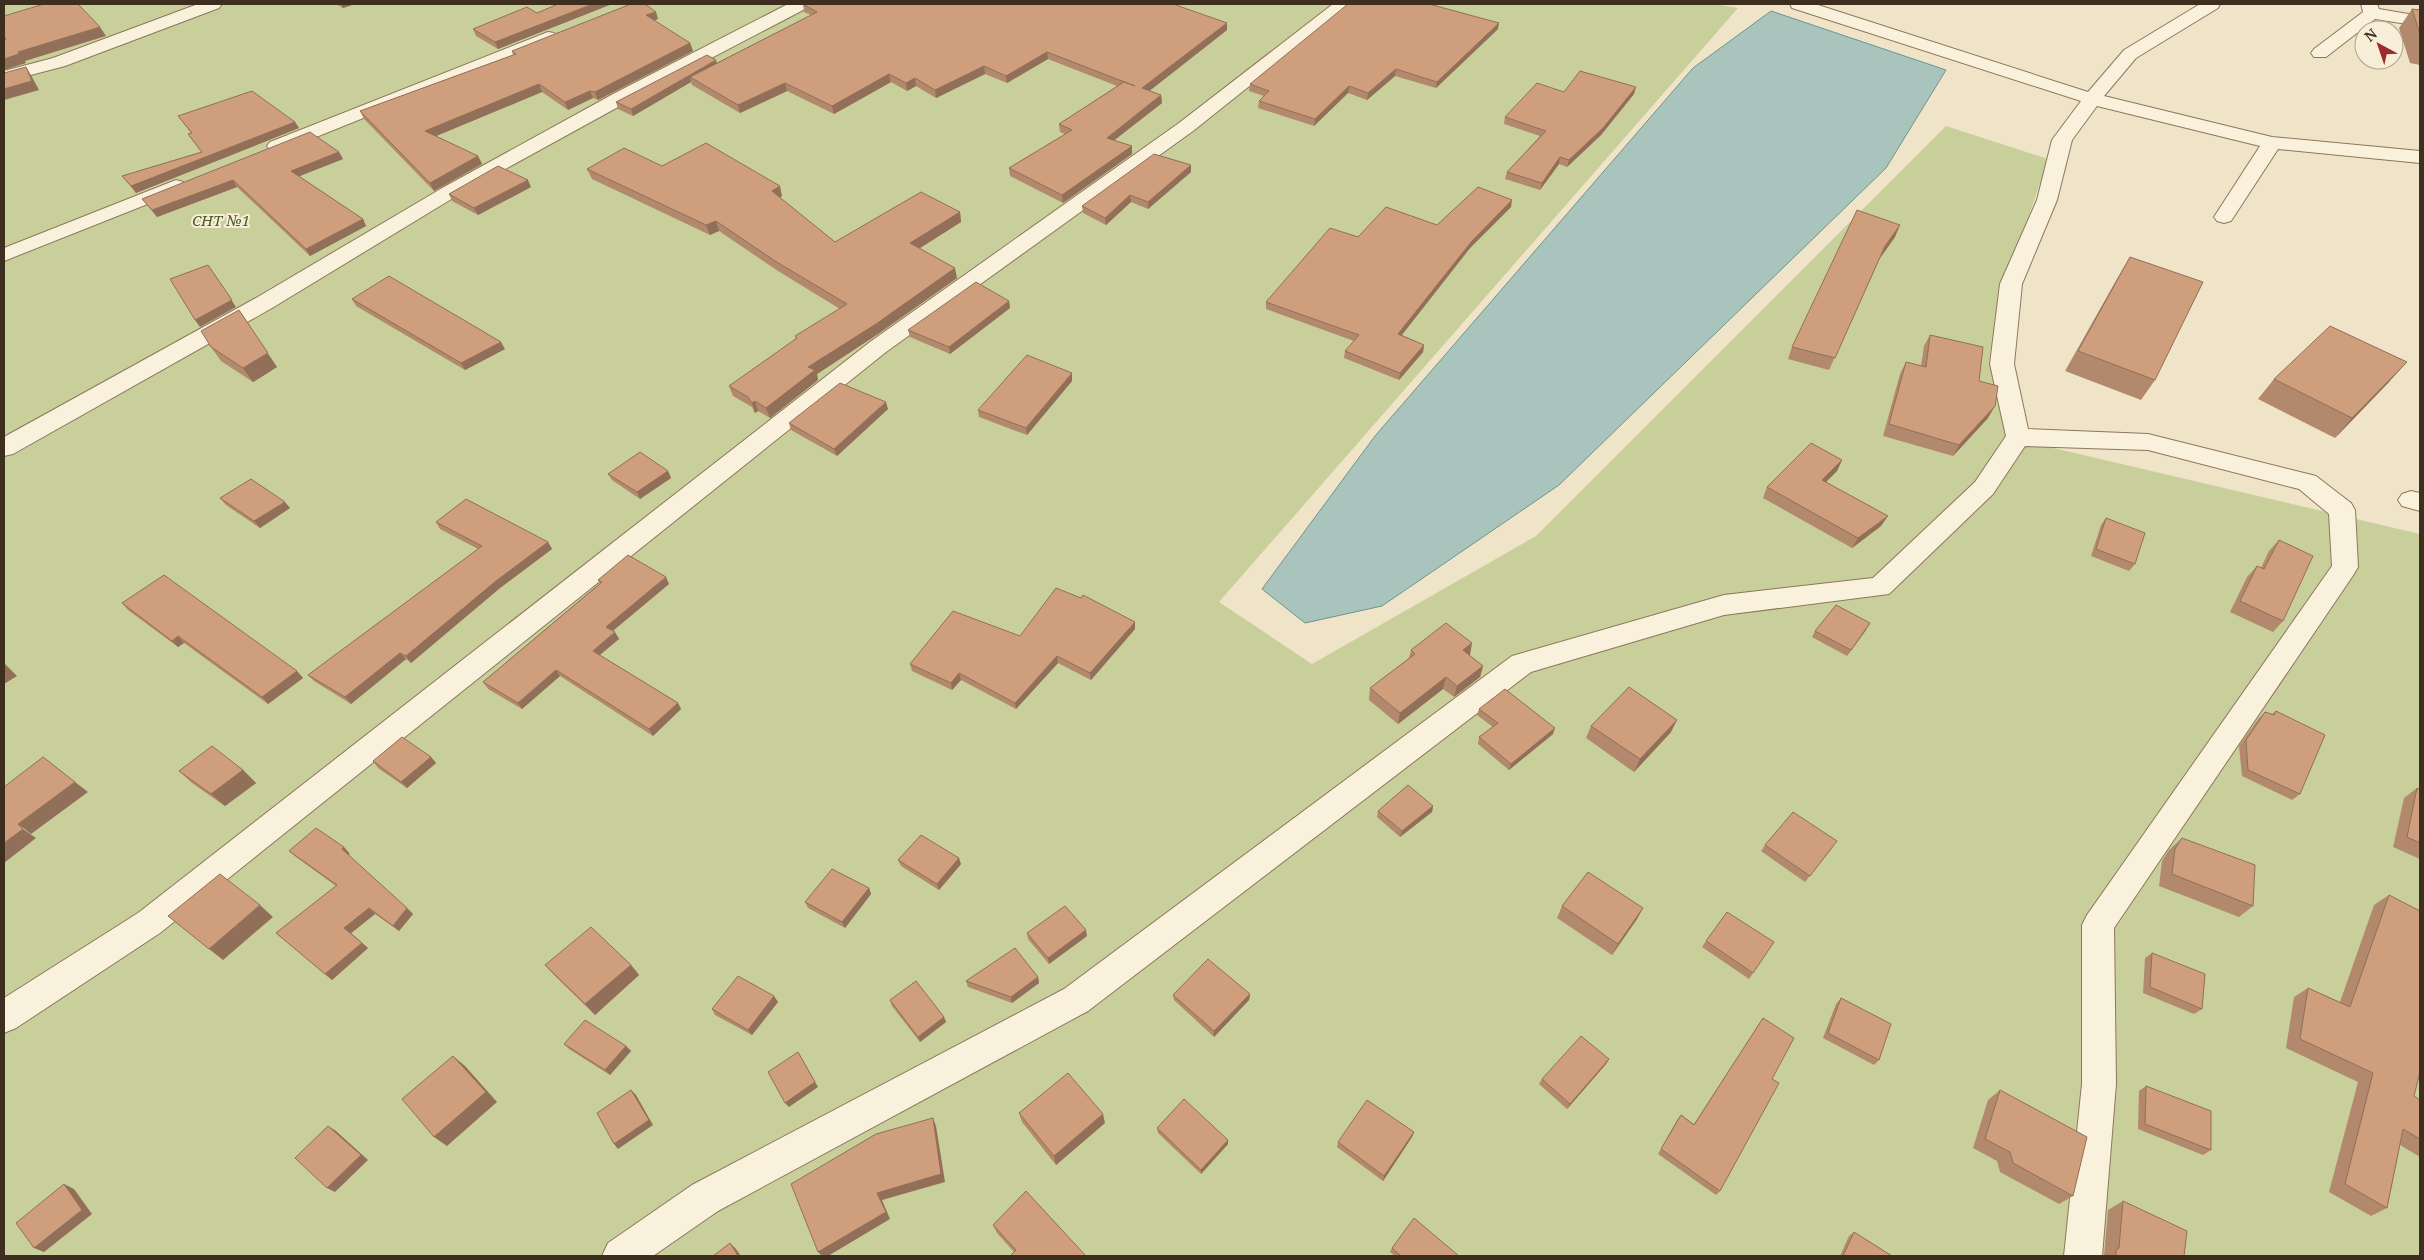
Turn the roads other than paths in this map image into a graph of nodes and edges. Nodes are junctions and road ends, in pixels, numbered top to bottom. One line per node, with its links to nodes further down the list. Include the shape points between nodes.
1 (213, 4): 10 (street, via 59,62)
2 (801, 4): 19 (street, via 451,191 264,303)
3 (1344, 4): 20 (street, via 1186,127 878,347 149,923)
4 (1798, 4): 11 (street)
5 (2212, 4): 11 (street, via 2130,54)
6 (2370, 8): 7 (street); 9 (street)
7 (2420, 20)
8 (566, 30): 13 (street)
9 (2320, 54)
10 (4, 77)
11 (2092, 99): 12 (street); 18 (street, via 2062,140 2047,200 2011,284 2002,364)
12 (2272, 143): 14 (street); 16 (street)
13 (262, 152)
14 (2420, 157)
15 (198, 178): 17 (street)
16 (2224, 217)
17 (4, 256)
18 (2018, 437): 21 (street, via 1984,488 1880,587 1724,605 1522,664 1076,1000 705,1198); 22 (street, via 2148,442 2307,482 2342,510 2345,567 2098,925 2098,1084)
19 (4, 448)
20 (4, 1017)
21 (621, 1256)
22 (2083, 1256)

